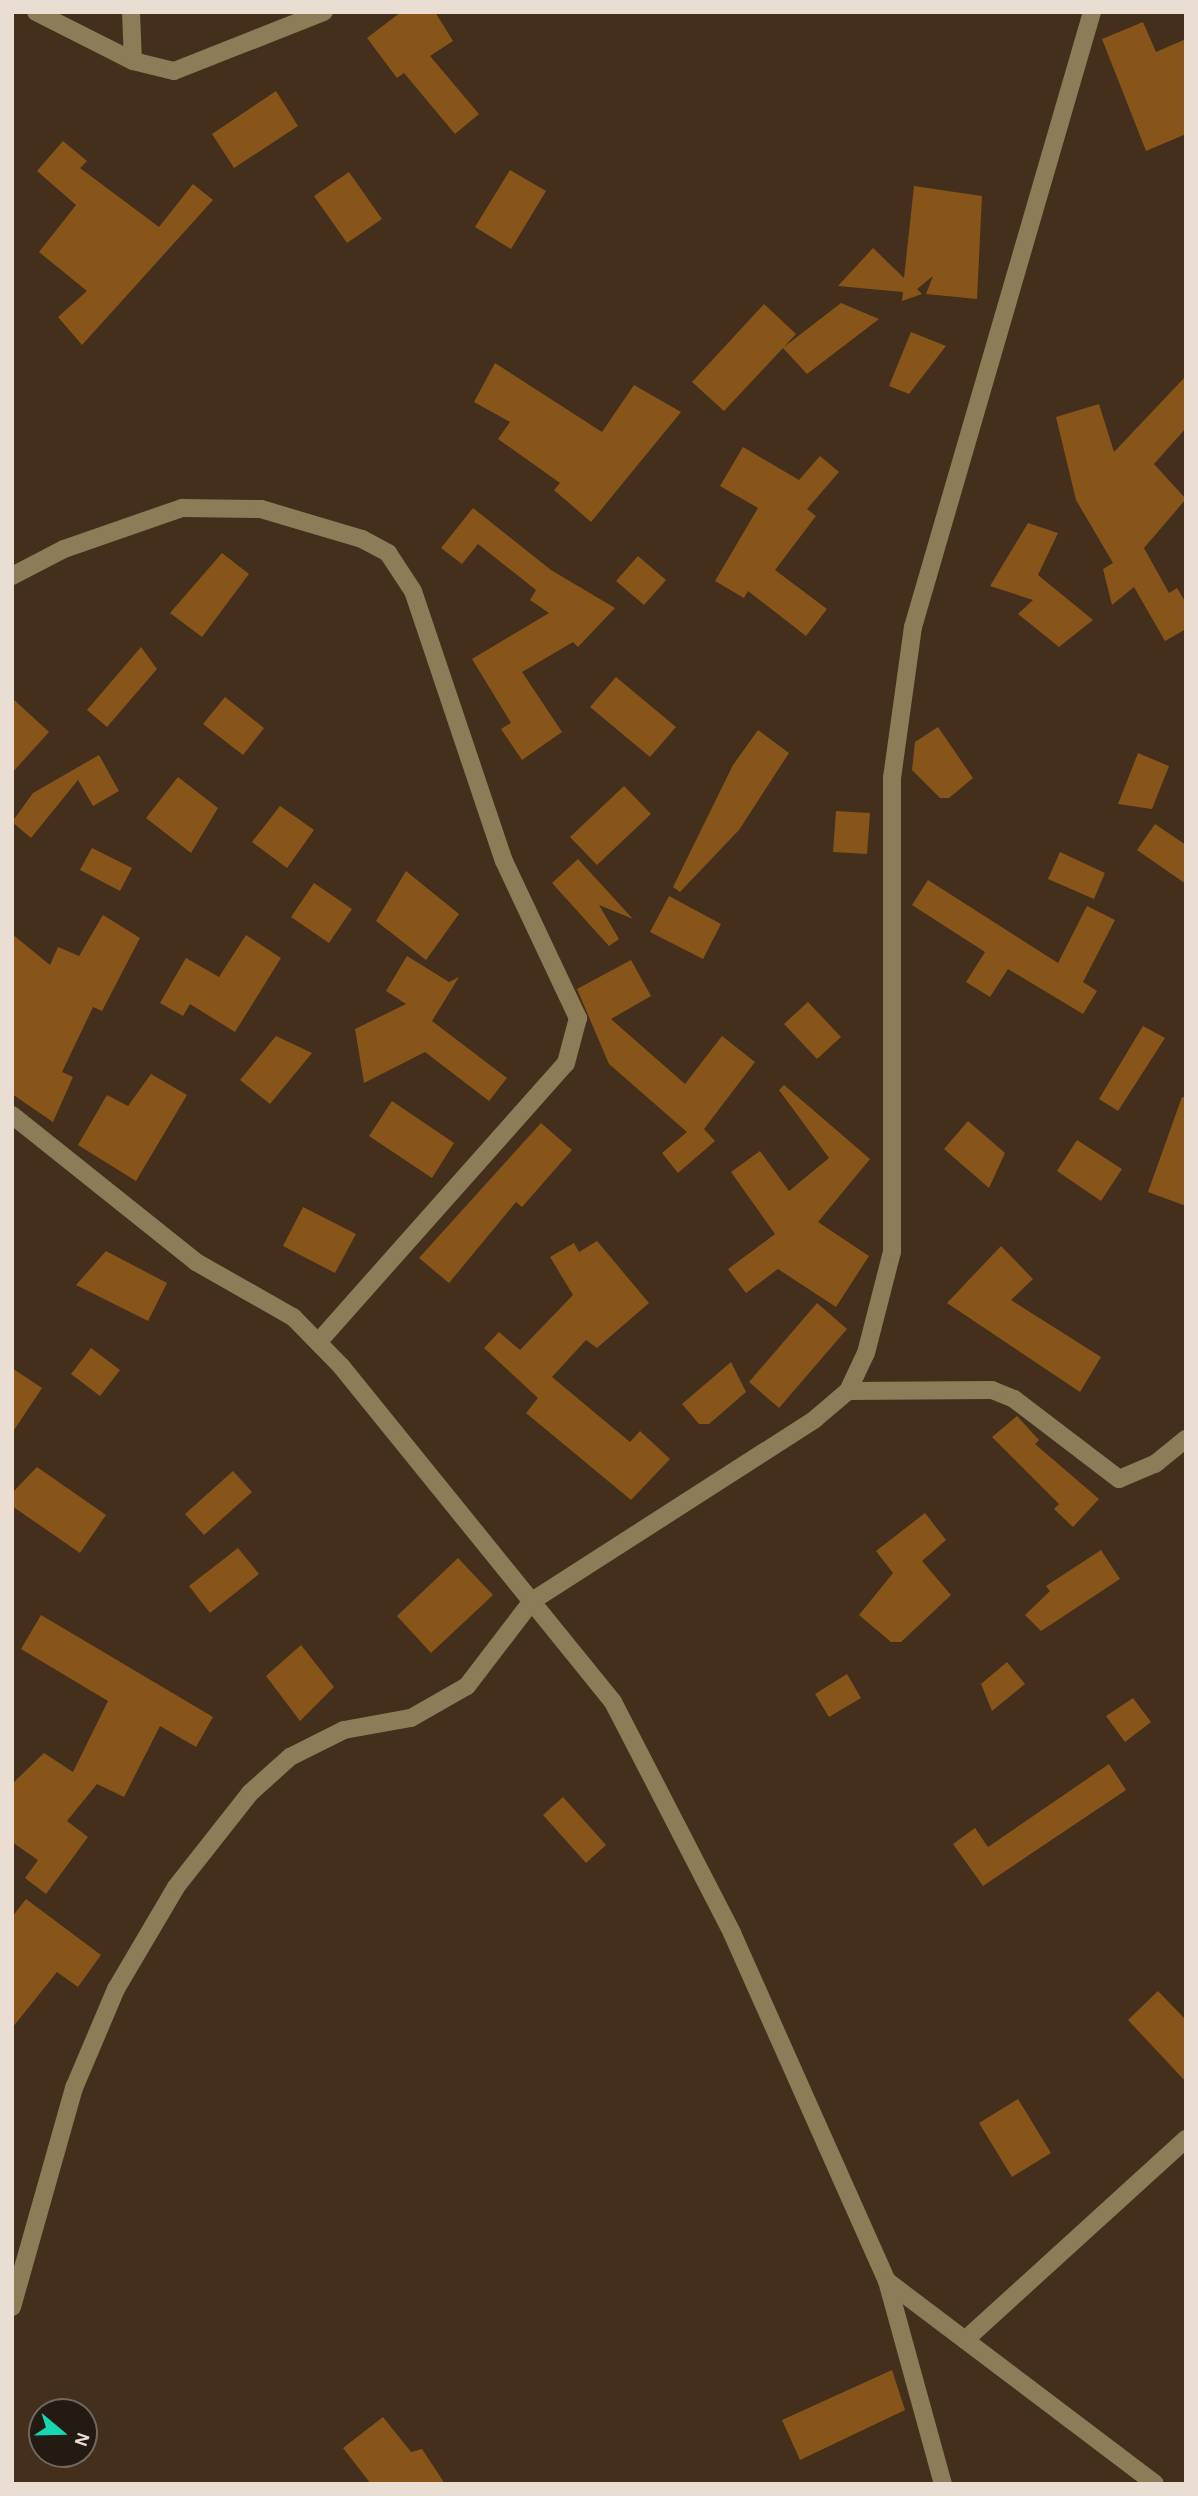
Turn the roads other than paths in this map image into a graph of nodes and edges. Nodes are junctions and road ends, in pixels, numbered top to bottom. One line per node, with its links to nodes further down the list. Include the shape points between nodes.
1 (36, 12): 5 (street)
2 (131, 12): 5 (street)
3 (324, 12): 5 (street, via 174,71)
4 (1092, 12): 9 (street, via 914,627 892,778 892,1252 866,1353)
5 (133, 61)
6 (12, 576): 8 (street, via 64,549 182,508 261,509 362,539 388,553 413,591 504,861 578,1017 566,1063)
7 (12, 1115): 8 (street, via 196,1262 293,1317)
8 (318, 1342): 11 (street)
9 (848, 1391): 10 (street, via 992,1390 1014,1399 1119,1479 1155,1464); 11 (street, via 815,1419)
10 (1186, 1439)
11 (532, 1601): 13 (street, via 613,1702 675,1815); 14 (street, via 467,1686 411,1718 344,1730 290,1757 250,1793 176,1887 116,1989 74,2088)
12 (1186, 2139): 15 (street)
13 (887, 2281): 15 (street); 16 (street)
14 (12, 2307)
15 (965, 2340): 17 (street)
16 (943, 2484)
17 (1155, 2484)

